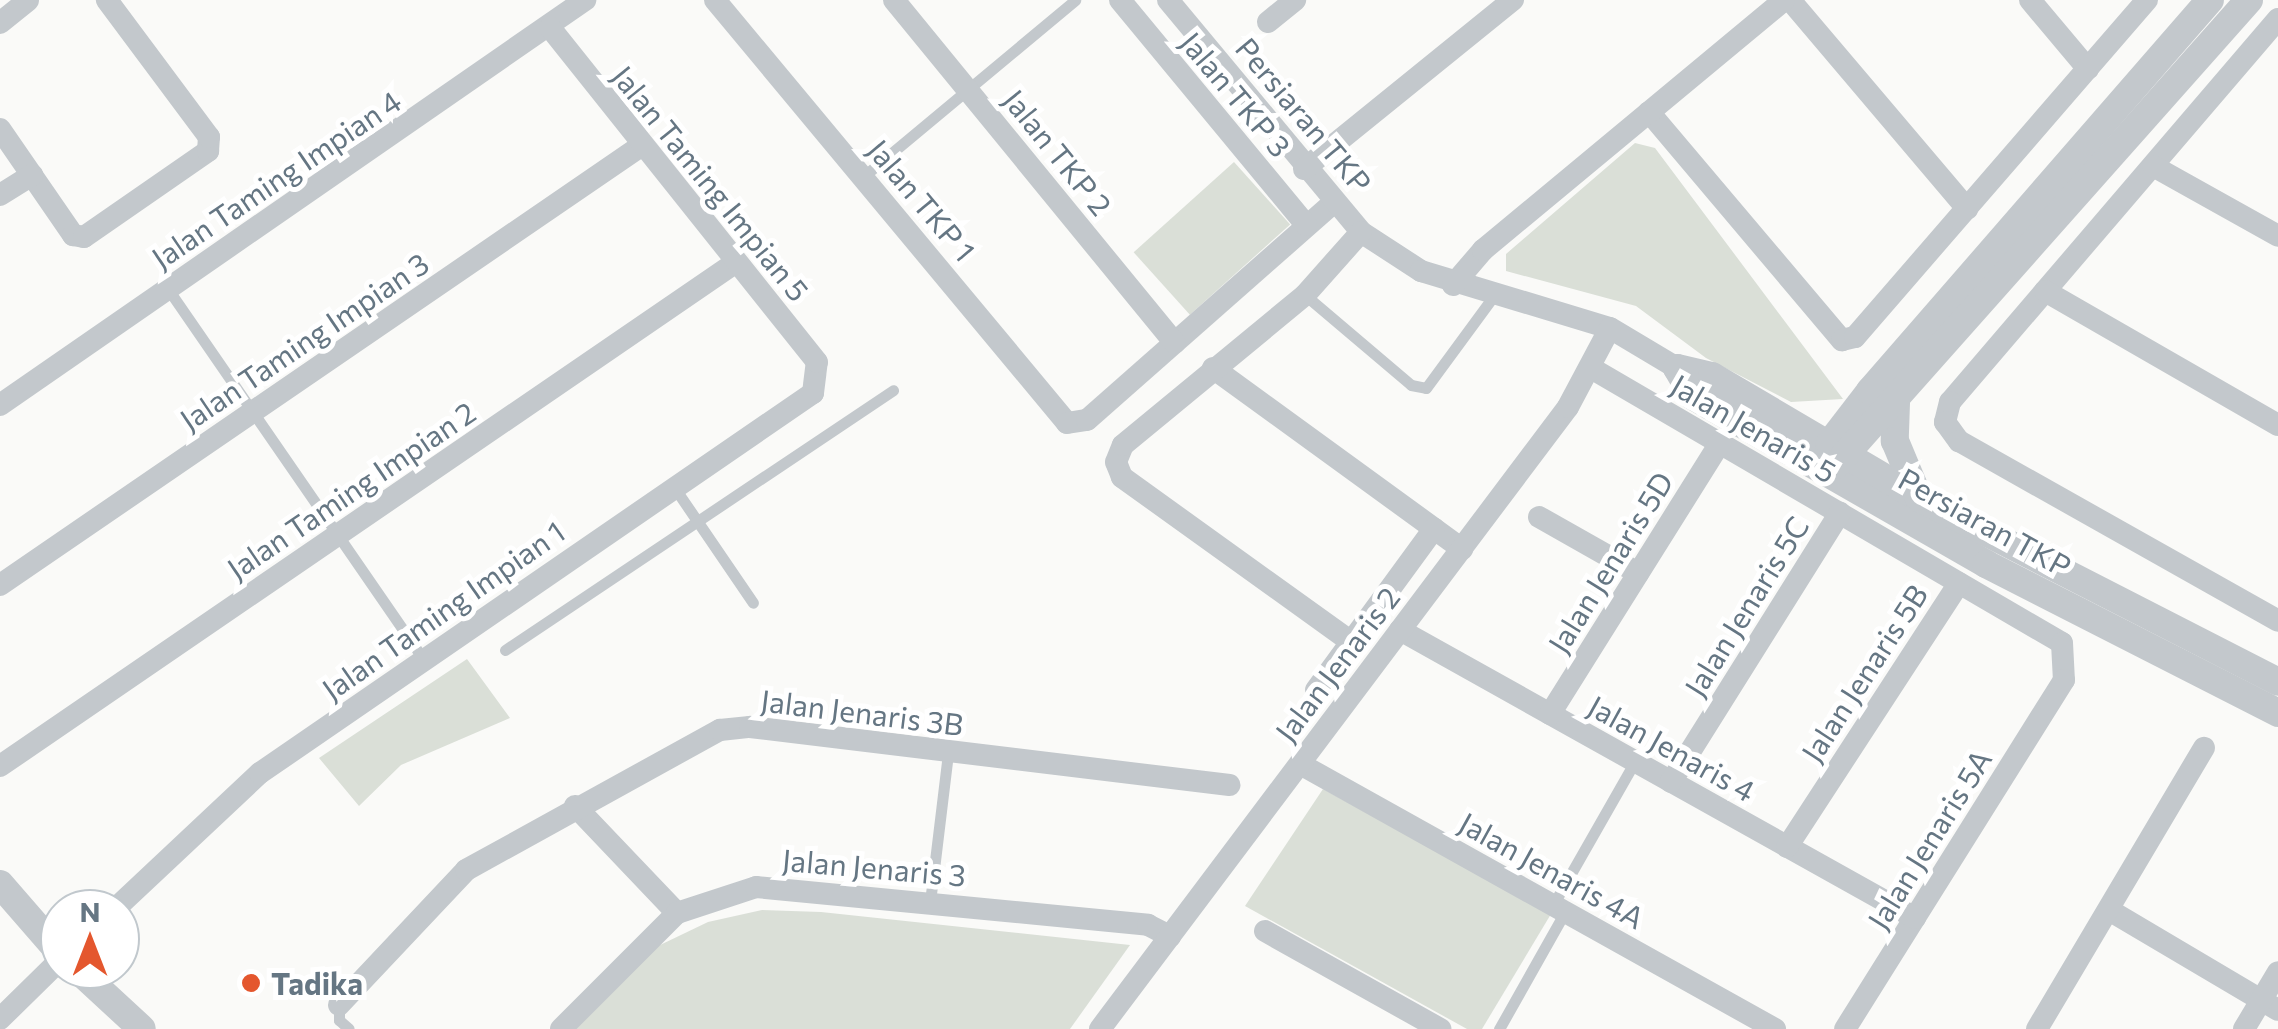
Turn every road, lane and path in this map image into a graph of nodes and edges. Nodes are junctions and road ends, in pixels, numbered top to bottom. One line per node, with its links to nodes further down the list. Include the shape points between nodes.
1 (28, 0): 17 (street)
2 (107, 0): 28 (street, via 209,138 208,152 84,237 73,235)
3 (585, 0): 19 (street, Jalan Taming Impian 4)
4 (715, 0): 29 (street, Jalan TKP 1)
5 (894, 0): 22 (street, Jalan TKP 2)
6 (1075, 0): 22 (lane)
7 (1120, 0): 33 (street, Jalan TKP 3)
8 (1168, 0): 27 (street, Persiaran TKP)
9 (1296, 0): 18 (street)
10 (1513, 0): 27 (street)
11 (1787, 0): 23 (street); 32 (street)
12 (2030, 0): 21 (street)
13 (2147, 0): 21 (street)
14 (2210, 0): 49 (street)
15 (2249, 0): 49 (street)
16 (2278, 19): 20 (street)
17 (0, 22)
18 (1268, 22)
19 (550, 27): 25 (street, Jalan Taming Impian 5); 38 (street, Jalan Taming Impian 4)
20 (2270, 43): 26 (street)
21 (2088, 68): 32 (street)
22 (968, 91): 29 (lane); 43 (street, Jalan TKP 2)
23 (1649, 112): 32 (street, via 1842,340 1854,337); 37 (street, via 1483,250)
24 (0, 129): 28 (street)
25 (641, 146): 36 (street, Jalan Taming Impian 5); 51 (street, Jalan Taming Impian 3)
26 (2153, 166): 35 (street); 39 (street)
27 (1304, 169): 31 (street, Persiaran TKP)
28 (32, 175): 30 (street)
29 (864, 176): 43 (street, Jalan TKP 1, via 1067,423 1088,420)
30 (0, 196)
31 (1332, 204): 33 (street); 34 (street, Persiaran TKP)
32 (1967, 210)
33 (1306, 225): 43 (street)
34 (1361, 232): 37 (street, Persiaran TKP); 41 (street)
35 (2278, 236)
36 (735, 263): 47 (street, Jalan Taming Impian 5, via 817,362); 62 (street, Jalan Taming Impian 2)
37 (1453, 284): 40 (street, Persiaran TKP)
38 (168, 290): 50 (street, Jalan Taming Impian 4); 51 (lane)
39 (2045, 291): 53 (street); 68 (street, via 1950,402 1946,422 1958,442)
40 (1495, 294): 41 (lane, via 1426,388 1411,384); 42 (street, Persiaran TKP)
41 (1305, 295): 44 (street)
42 (1610, 328): 45 (street, Jalan Jenaris 2); 46 (street, Persiaran TKP)
43 (1175, 342)
44 (1213, 368): 61 (street); 70 (street, via 1123,445 1116,462 1122,477)
45 (1590, 368): 54 (street, Jalan Jenaris 5); 63 (street, Jalan Jenaris 2)
46 (1677, 368): 52 (street, Persiaran TKP, via 1712,376); 55 (street, Persiaran TKP, via 1693,396)
47 (819, 380): 56 (street, Jalan Taming Impian 1, via 813,393)
48 (893, 390): 60 (lane)
49 (1883, 397): 52 (street, via 1828,416); 55 (street); 57 (street, via 1894,442)
50 (0, 405)
51 (253, 412): 62 (lane); 66 (street, Jalan Taming Impian 3)
52 (1788, 419): 55 (street, Persiaran TKP)
53 (2278, 425)
54 (1720, 443): 58 (street, Jalan Jenaris 5); 64 (street, Jalan Jenaris 5D)
55 (1835, 457): 57 (street, Persiaran TKP); 76 (street, Persiaran TKP, via 1986,564)
56 (674, 487): 60 (lane); 72 (street, Jalan Taming Impian 1)
57 (1920, 498): 74 (street, Persiaran TKP)
58 (1840, 513): 65 (street, Jalan Jenaris 5); 83 (street, Jalan Jenaris 5C)
59 (1539, 518): 64 (street)
60 (697, 522): 67 (lane); 71 (lane)
61 (1434, 530): 63 (street); 70 (street)
62 (338, 535): 72 (lane); 82 (street, Jalan Taming Impian 2)
63 (1462, 549): 69 (street, Jalan Jenaris 2)
64 (1638, 573): 77 (street, Jalan Jenaris 5D)
65 (1958, 583): 73 (street, Jalan Jenaris 5, via 2062,644); 86 (street, Jalan Jenaris 5B)
66 (0, 585)
67 (753, 603)
68 (2278, 621)
69 (1400, 630): 77 (street, Jalan Jenaris 4); 81 (street, Jalan Jenaris 2)
70 (1350, 641): 75 (street)
71 (506, 650)
72 (423, 658): 88 (street, Jalan Taming Impian 1, via 260,773)
73 (2064, 680): 93 (street, Jalan Jenaris 5A)
74 (2278, 682)
75 (1316, 690)
76 (2278, 713)
77 (1550, 714): 80 (street, Jalan Jenaris 4)
78 (2204, 748): 91 (street)
79 (948, 753): 84 (street, Jalan Jenaris 3B); 85 (street, Jalan Jenaris 3B, via 750,726 720,730); 89 (lane)
80 (1635, 762): 83 (street, Jalan Jenaris 4); 90 (lane)
81 (1300, 764): 90 (street, Jalan Jenaris 4A); 96 (street, Jalan Jenaris 2)
82 (0, 766)
83 (1671, 782): 86 (street, Jalan Jenaris 4)
84 (1230, 785)
85 (575, 806): 92 (street); 100 (street, Jalan Jenaris 3B, via 466,870)
86 (1787, 847): 93 (street, Jalan Jenaris 4)
87 (0, 884): 95 (street)
88 (136, 889)
89 (930, 902): 92 (street, Jalan Jenaris 3, via 756,886); 96 (street, Jalan Jenaris 3, via 1148,925)
90 (1559, 908): 108 (lane); 109 (street, Jalan Jenaris 4A)
91 (2108, 910): 101 (street); 111 (street)
92 (677, 913): 106 (street, Jalan Jenaris 3)
93 (1915, 918): 110 (street, Jalan Jenaris 5A)
94 (1265, 931): 107 (street)
95 (40, 933)
96 (1170, 936): 103 (street, Jalan Jenaris 2)
97 (2278, 972): 101 (street)
98 (40, 978): 102 (street)
99 (99, 989): 104 (street)
100 (339, 1005): 105 (lane, via 339,1020)
101 (2270, 1005): 112 (street)
102 (0, 1019)
103 (1112, 1025)
104 (142, 1029)
105 (349, 1029)
106 (561, 1029)
107 (1440, 1029)
108 (1499, 1029)
109 (1775, 1029)
110 (1845, 1029)
111 (2038, 1029)
112 (2244, 1029)

